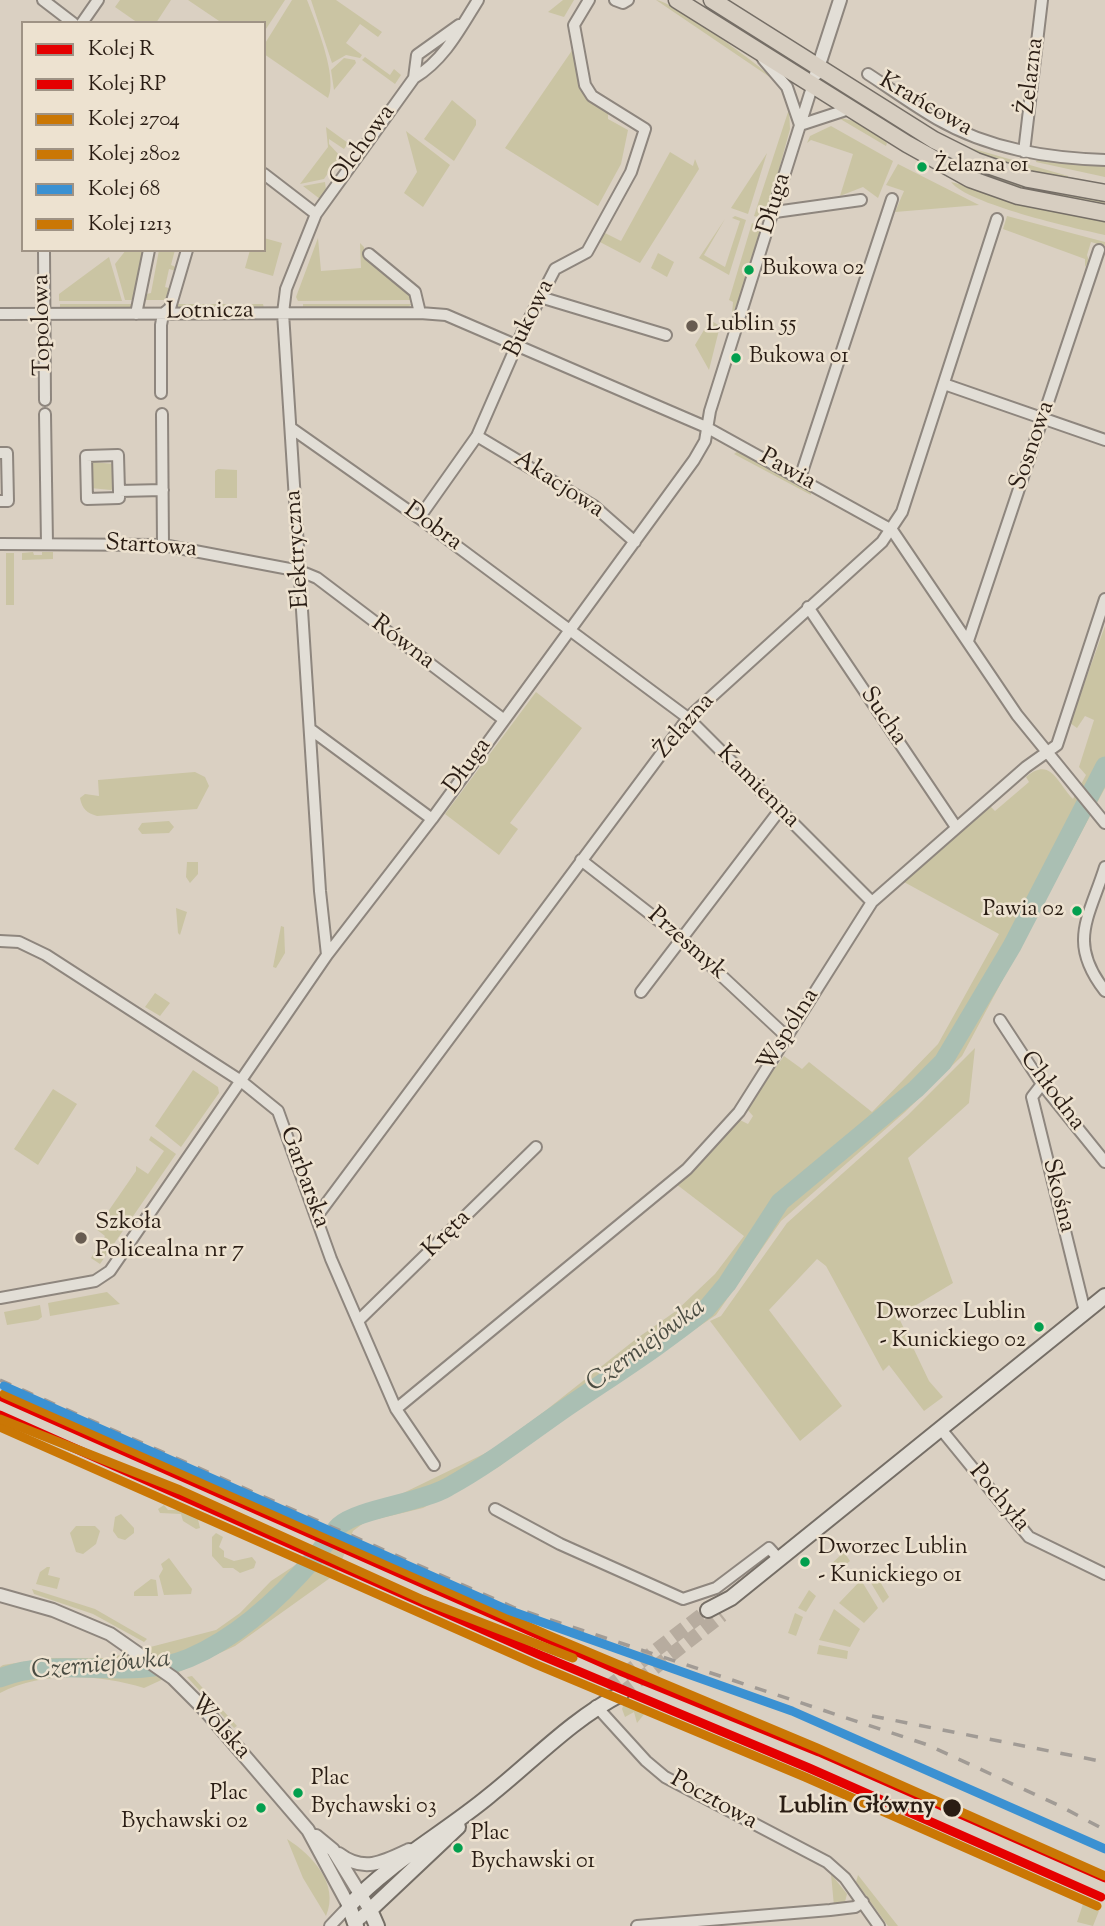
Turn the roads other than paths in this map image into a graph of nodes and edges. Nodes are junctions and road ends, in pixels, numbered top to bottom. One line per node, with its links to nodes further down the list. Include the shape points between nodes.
1 (43, 0): 11 (street)
2 (98, 0): 12 (street)
3 (478, 0): 13 (street, Olchowa)
4 (589, 0): 36 (street, Bukowa, via 574,25 585,86 592,96 645,129 631,172 587,252 555,269)
5 (615, 0): 6 (street, via 623,4)
6 (628, 0)
7 (677, 0): 14 (main road)
8 (712, 0): 15 (main road)
9 (840, 0): 15 (street, Długa)
10 (1042, 0): 21 (street, Żelazna)
11 (70, 21)
12 (83, 21)
13 (464, 21): 17 (street, Olchowa, via 429,69); 17 (street, Olchowa, via 417,55)
14 (755, 49): 18 (main road); 20 (street, via 787,87)
15 (819, 66): 18 (street, Długa); 24 (main road, via 934,140 976,161 1028,179)
16 (868, 74): 21 (street, Krańcowa, via 937,119)
17 (414, 78): 29 (street, Olchowa)
18 (813, 85): 19 (main road); 20 (street, Długa)
19 (849, 108): 20 (street); 28 (main road, via 977,182 1035,200)
20 (800, 125): 27 (street, Długa)
21 (1024, 152): 22 (street, Krańcowa)
22 (1105, 160)
23 (266, 176): 29 (street)
24 (1105, 193)
25 (892, 199): 56 (street)
26 (861, 201): 27 (street)
27 (775, 212): 51 (street, Długa)
28 (1105, 212)
29 (316, 214): 37 (street, Elektryczna, via 286,289)
30 (997, 219): 45 (street, Żelazna)
31 (1099, 250): 50 (street, Sosnowa)
32 (44, 252): 40 (street, Topolowa)
33 (149, 252): 41 (street)
34 (186, 252): 42 (street, via 170,308)
35 (369, 254): 38 (street, via 415,292)
36 (540, 297): 43 (street); 44 (street, Bukowa)
37 (283, 313): 38 (street, Lotnicza); 42 (street, Lotnicza); 52 (street, Elektryczna)
38 (420, 313): 44 (street, Pawia, via 446,315)
39 (0, 314): 40 (street, Lotnicza)
40 (44, 314): 41 (street, Lotnicza); 47 (street, Topolowa)
41 (136, 314): 42 (street, Lotnicza)
42 (163, 314): 46 (street)
43 (666, 335)
44 (517, 345): 51 (street, Pawia); 53 (street, Bukowa)
45 (944, 384): 50 (street); 61 (street, Żelazna)
46 (161, 393)
47 (45, 400)
48 (45, 414): 64 (street)
49 (162, 414): 57 (street)
50 (1044, 418): 54 (street); 70 (street, Sosnowa)
51 (706, 427): 56 (street, Pawia); 62 (street, Długa, via 705,441 694,460)
52 (291, 428): 60 (street, Dobra); 66 (street, Elektryczna)
53 (477, 436): 60 (street, Bukowa); 62 (street, Akacjowa, via 594,506)
54 (1105, 440)
55 (0, 453): 59 (street, via 7,453 8,501)
56 (800, 478): 61 (street, Pawia)
57 (163, 490): 58 (street); 65 (street)
58 (119, 491): 58 (street, via 118,455 86,456 87,499 119,498)
59 (0, 501)
60 (419, 518): 69 (street, Dobra)
61 (892, 530): 68 (street, Żelazna); 70 (street, Pawia)
62 (635, 542): 69 (street, Długa)
63 (0, 544): 64 (street, Startowa)
64 (47, 544): 65 (street, Startowa)
65 (163, 545): 66 (street, Startowa)
66 (300, 571): 72 (street, Równa, via 317,578); 73 (street, Elektryczna)
67 (1105, 599): 74 (street, Wspólna, via 1061,738)
68 (807, 607): 71 (street, Żelazna); 78 (street, Sucha)
69 (570, 630): 71 (street, Kamienna); 72 (street, Długa)
70 (968, 640): 74 (street, Pawia)
71 (688, 718): 75 (street, Kamienna); 79 (street, Żelazna)
72 (503, 719): 76 (street, Długa)
73 (310, 729): 76 (street); 84 (street, Elektryczna)
74 (1047, 752): 77 (street, Pawia); 78 (street, Wspólna)
75 (779, 811): 81 (street, Kamienna); 82 (street)
76 (432, 819): 84 (street, Długa)
77 (1103, 821)
78 (956, 827): 81 (street, Wspólna)
79 (581, 860): 82 (street, Przesmyk); 93 (street, Żelazna)
80 (1104, 871): 85 (street, via 1083,939 1086,962)
81 (872, 902): 88 (street, Wspólna)
82 (681, 938): 86 (street); 88 (street, Przesmyk)
83 (0, 941): 89 (street, Garbarska, via 19,942 46,955)
84 (327, 955): 89 (street, Długa)
85 (1105, 991)
86 (641, 992)
87 (1000, 1020): 90 (street, Chłodna)
88 (786, 1036): 98 (street, Wspólna, via 739,1112 687,1168)
89 (241, 1081): 93 (street, Garbarska, via 278,1111); 95 (street, Długa, via 104,1277)
90 (1042, 1084): 92 (street, Chłodna); 96 (street, Skośna, via 1032,1097)
91 (536, 1147): 97 (street, Kręta)
92 (1105, 1162)
93 (317, 1216): 97 (street, Garbarska)
94 (1105, 1296): 96 (main road)
95 (0, 1298)
96 (1085, 1312): 99 (main road)
97 (358, 1321): 98 (street, Garbarska)
98 (396, 1409): 100 (street, Garbarska)
99 (940, 1428): 102 (main road); 103 (street, Pochyła, via 1029,1537)
100 (434, 1465)
101 (495, 1509): 102 (street, via 560,1544 683,1599 716,1588 769,1548)
102 (779, 1559): 105 (main road)
103 (1105, 1574)
104 (0, 1595): 109 (street, Wolska, via 74,1617 126,1643 173,1678)
105 (715, 1613)
106 (614, 1691): 107 (main road)
107 (596, 1706): 108 (main road); 113 (street, Pocztowa, via 665,1777 827,1862)
108 (486, 1799): 110 (main road); 115 (main road)
109 (308, 1830): 111 (street, Wolska); 114 (street, Wolska)
110 (419, 1846): 111 (street, via 368,1866 350,1862); 112 (main road)
111 (333, 1850): 112 (street, Wolska)
112 (360, 1894): 114 (main road); 115 (street, Wolska)
113 (863, 1902): 119 (street, via 830,1910); 120 (street, Pocztowa)
114 (349, 1906): 116 (main road); 117 (street)
115 (370, 1910): 116 (street); 118 (main road)
116 (353, 1925)
117 (330, 1926)
118 (377, 1926)
119 (637, 1926)
120 (879, 1926)

